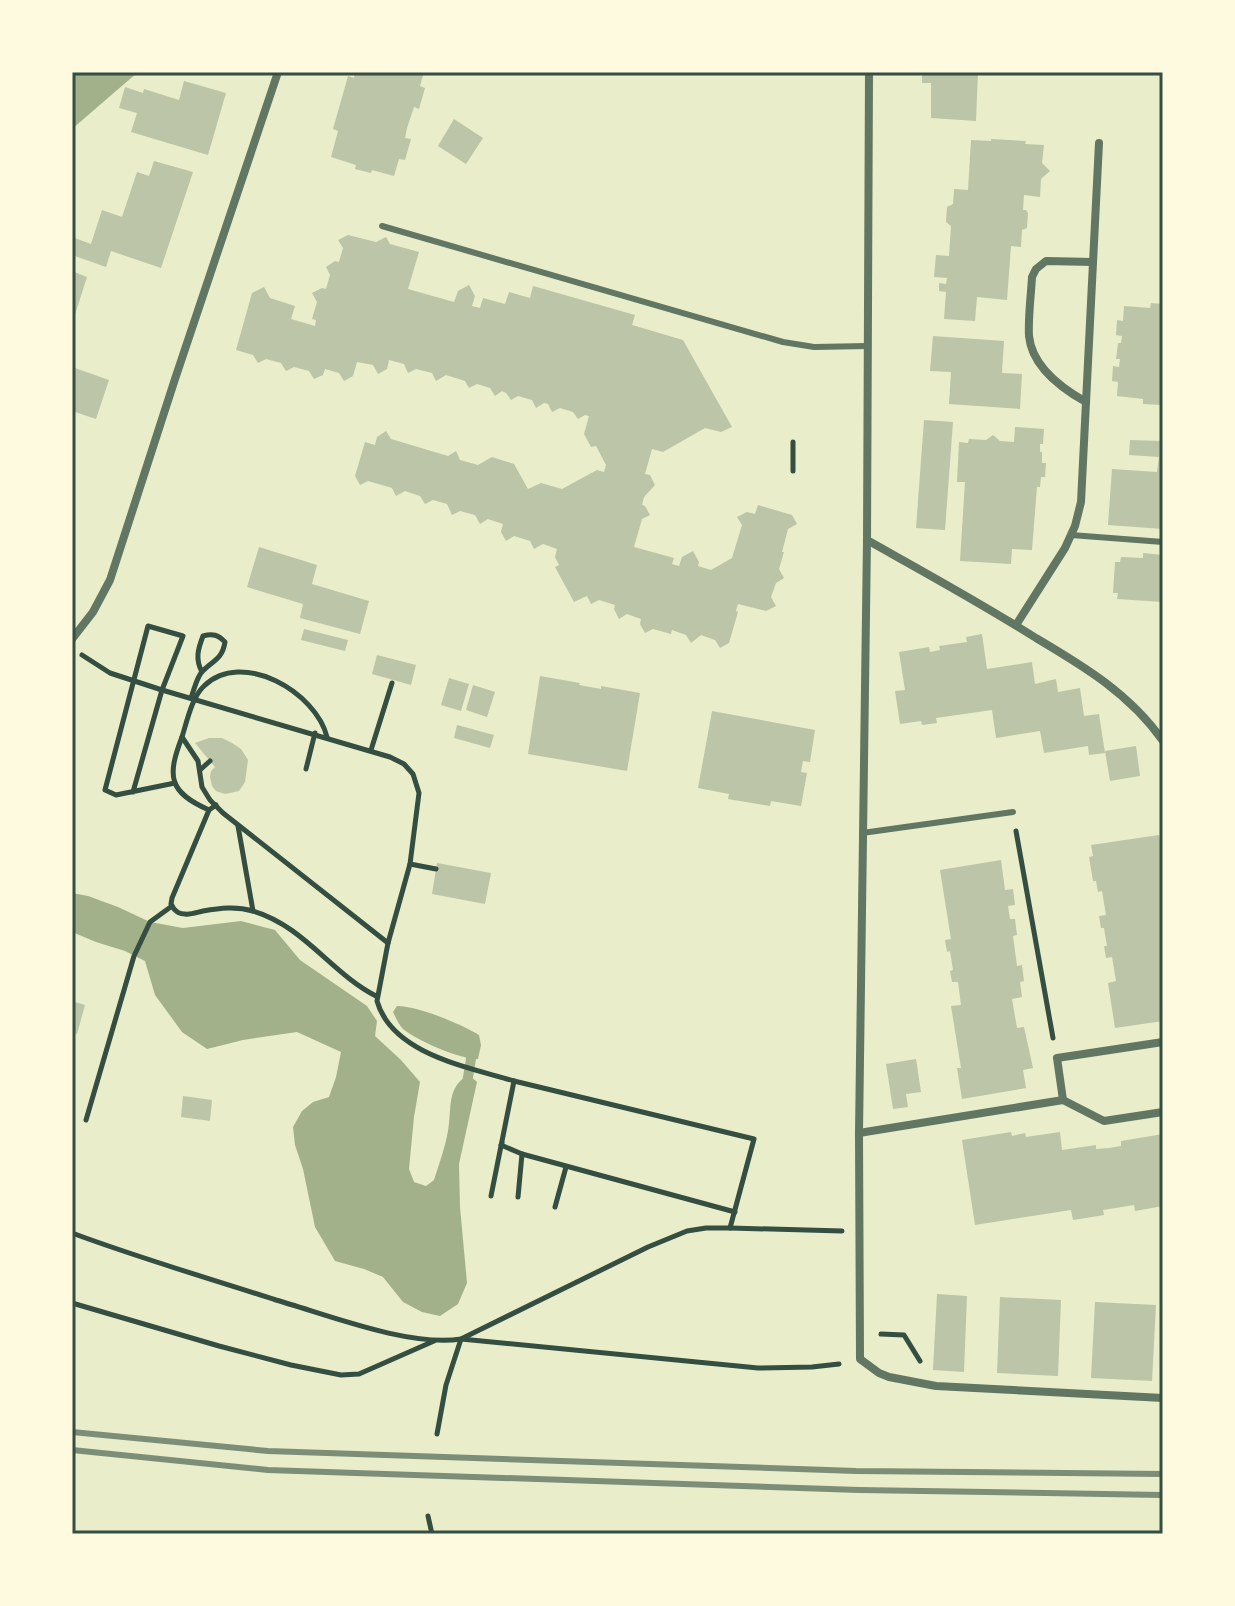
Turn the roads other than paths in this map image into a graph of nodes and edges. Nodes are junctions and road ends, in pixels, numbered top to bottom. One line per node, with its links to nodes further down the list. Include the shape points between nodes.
1 (278, 72): 12 (street, via 110,580)
2 (869, 72): 6 (street)
3 (1099, 143): 5 (street)
4 (382, 226): 6 (lane, via 783,342)
5 (1093, 262): 7 (street); 7 (street, via 1046,261 1036,269 1029,336 1050,376)
6 (868, 346): 9 (street)
7 (1086, 402): 8 (street, via 1083,485)
8 (1071, 535): 10 (lane); 11 (street)
9 (867, 540): 11 (street); 15 (street)
10 (1163, 542)
11 (1016, 625): 13 (street, via 1108,683)
12 (72, 639)
13 (1163, 741)
14 (1013, 812): 15 (lane)
15 (862, 833): 19 (street)
16 (1163, 1042): 17 (street, via 1057,1058)
17 (1063, 1100): 18 (street, via 1104,1121); 19 (street)
18 (1163, 1112)
19 (859, 1133): 20 (street, via 860,1359 889,1377 936,1386)
20 (1163, 1398)

